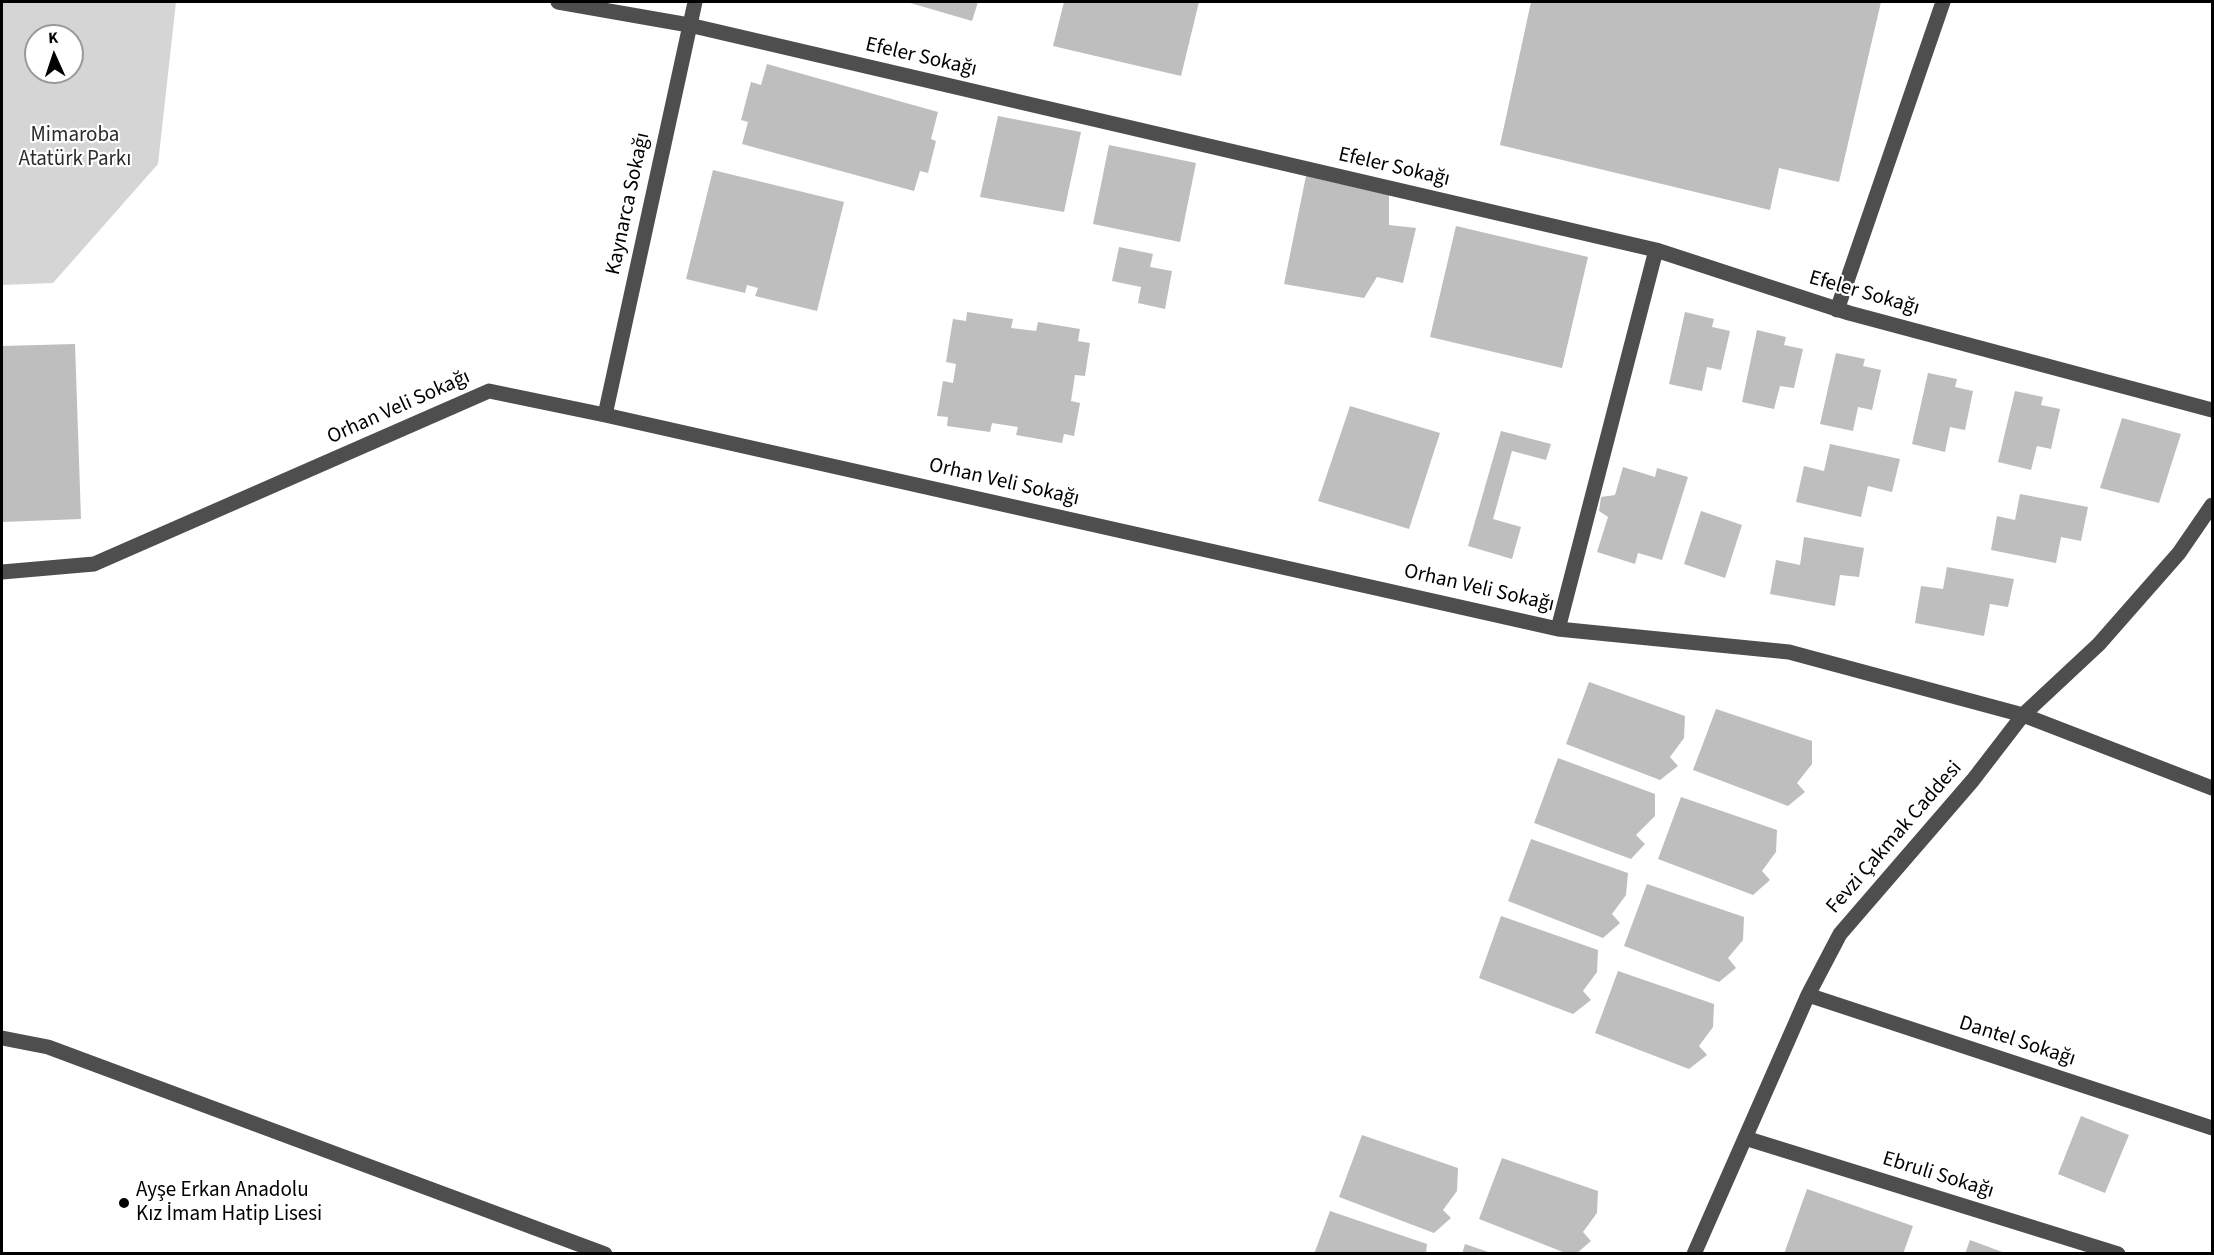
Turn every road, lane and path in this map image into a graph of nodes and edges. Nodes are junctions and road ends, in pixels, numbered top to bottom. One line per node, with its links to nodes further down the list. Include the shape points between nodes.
1 (558, 2): 4 (street, Efeler Sokağı)
2 (695, 2): 4 (street, Kaynarca Sokağı)
3 (1943, 2): 6 (street)
4 (689, 25): 5 (street, Efeler Sokağı); 8 (street, Kaynarca Sokağı)
5 (1656, 250): 6 (street, Efeler Sokağı); 11 (street)
6 (1837, 310): 7 (street, Efeler Sokağı)
7 (2212, 410)
8 (605, 415): 10 (street, Orhan Veli Sokağı, via 489,391 94,564); 11 (street, Orhan Veli Sokağı)
9 (2212, 505): 12 (street, Fevzi Çakmak Caddesi, via 2179,553 2099,644)
10 (2, 572)
11 (1558, 629): 12 (street, Orhan Veli Sokağı, via 1788,652)
12 (2023, 715): 13 (street, Orhan Veli Sokağı); 14 (street, Fevzi Çakmak Caddesi, via 1973,780 1840,934)
13 (2212, 788)
14 (1808, 995): 16 (street, Dantel Sokağı); 17 (street, Fevzi Çakmak Caddesi)
15 (2, 1038): 18 (street, via 48,1047)
16 (2212, 1128)
17 (1745, 1138): 19 (street, Fevzi Çakmak Caddesi); 20 (street, Ebruli Sokağı)
18 (605, 1254)
19 (1694, 1254)
20 (2118, 1254)

